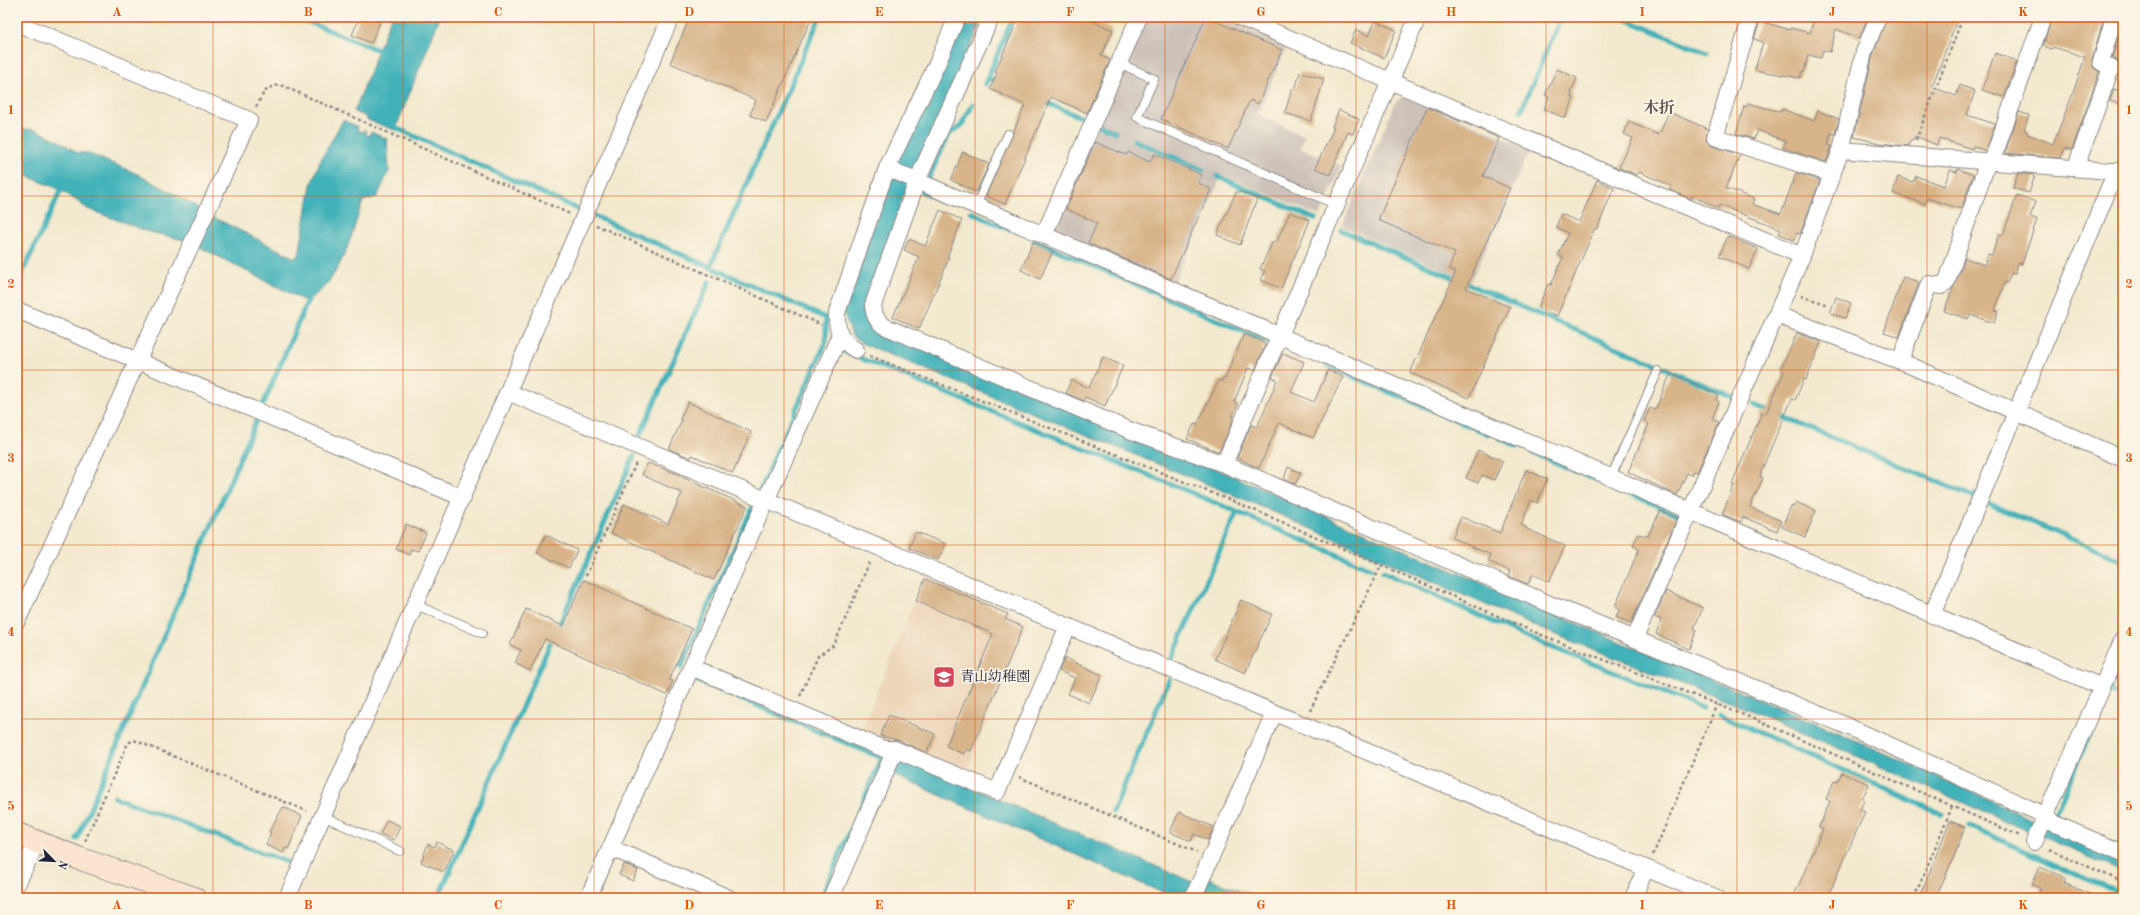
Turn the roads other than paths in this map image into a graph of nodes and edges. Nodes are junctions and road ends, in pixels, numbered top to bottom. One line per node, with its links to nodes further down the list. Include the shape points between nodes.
1 (671, 17): 34 (street)
2 (957, 17): 18 (street)
3 (991, 17): 21 (street)
4 (1139, 17): 12 (street)
5 (1239, 17): 13 (street)
6 (1418, 17): 13 (street)
7 (1751, 17): 20 (street, via 1715,137)
8 (1878, 17): 15 (street, via 1864,52)
9 (2043, 17): 16 (street)
10 (2114, 17): 17 (street, via 2101,62 2111,68)
11 (17, 23): 31 (street, via 249,120)
12 (1119, 63): 22 (lane, via 1154,79 1137,117); 24 (street)
13 (1390, 81): 22 (street); 25 (street)
14 (1008, 134): 23 (lane)
15 (1841, 150): 16 (street); 20 (street)
16 (1990, 161): 17 (street); 32 (street, via 1947,281 1942,286 1929,284)
17 (2076, 168): 19 (street)
18 (890, 169): 21 (street); 28 (street, via 837,313)
19 (2120, 171): 35 (street)
20 (1832, 174): 25 (street)
21 (915, 180): 23 (street); 37 (street, via 873,305 878,322 1129,430)
22 (1337, 205): 29 (street)
23 (976, 206): 24 (street)
24 (1044, 235): 29 (street)
25 (1802, 256): 27 (street)
26 (17, 310): 31 (street)
27 (1776, 315): 32 (street); 41 (street)
28 (840, 335): 30 (street, via 846,344); 40 (street)
29 (1281, 336): 37 (street); 38 (street)
30 (856, 350)
31 (138, 361): 39 (street); 44 (street)
32 (1900, 361): 35 (street)
33 (1658, 371): 38 (lane)
34 (508, 392): 39 (street); 40 (street)
35 (2016, 412): 36 (street); 43 (street)
36 (2123, 459)
37 (1224, 464): 47 (street)
38 (1611, 477): 41 (street)
39 (462, 498): 42 (street)
40 (766, 499): 45 (street); 49 (street)
41 (1692, 511): 43 (street); 47 (street)
42 (416, 605): 46 (lane); 53 (street)
43 (1932, 615): 50 (street)
44 (17, 621)
45 (1068, 626): 51 (street); 52 (street, via 997,792)
46 (482, 633)
47 (1635, 638): 54 (street, via 1840,723)
48 (2123, 639): 50 (street)
49 (691, 667): 52 (street, via 884,749); 58 (street)
50 (2102, 687): 54 (street)
51 (1274, 713): 61 (street); 68 (street)
52 (894, 750): 67 (street)
53 (323, 816): 59 (lane); 64 (street)
54 (2045, 818): 56 (street); 60 (street)
55 (17, 834): 57 (main road)
56 (2035, 839)
57 (37, 842): 62 (street); 63 (main road)
58 (611, 848): 65 (street); 66 (street)
59 (400, 851)
60 (2123, 853)
61 (1647, 868): 69 (street); 70 (street)
62 (17, 884)
63 (194, 898)
64 (287, 898)
65 (588, 898)
66 (729, 898)
67 (831, 898)
68 (1193, 898)
69 (1633, 898)
70 (1718, 898)

